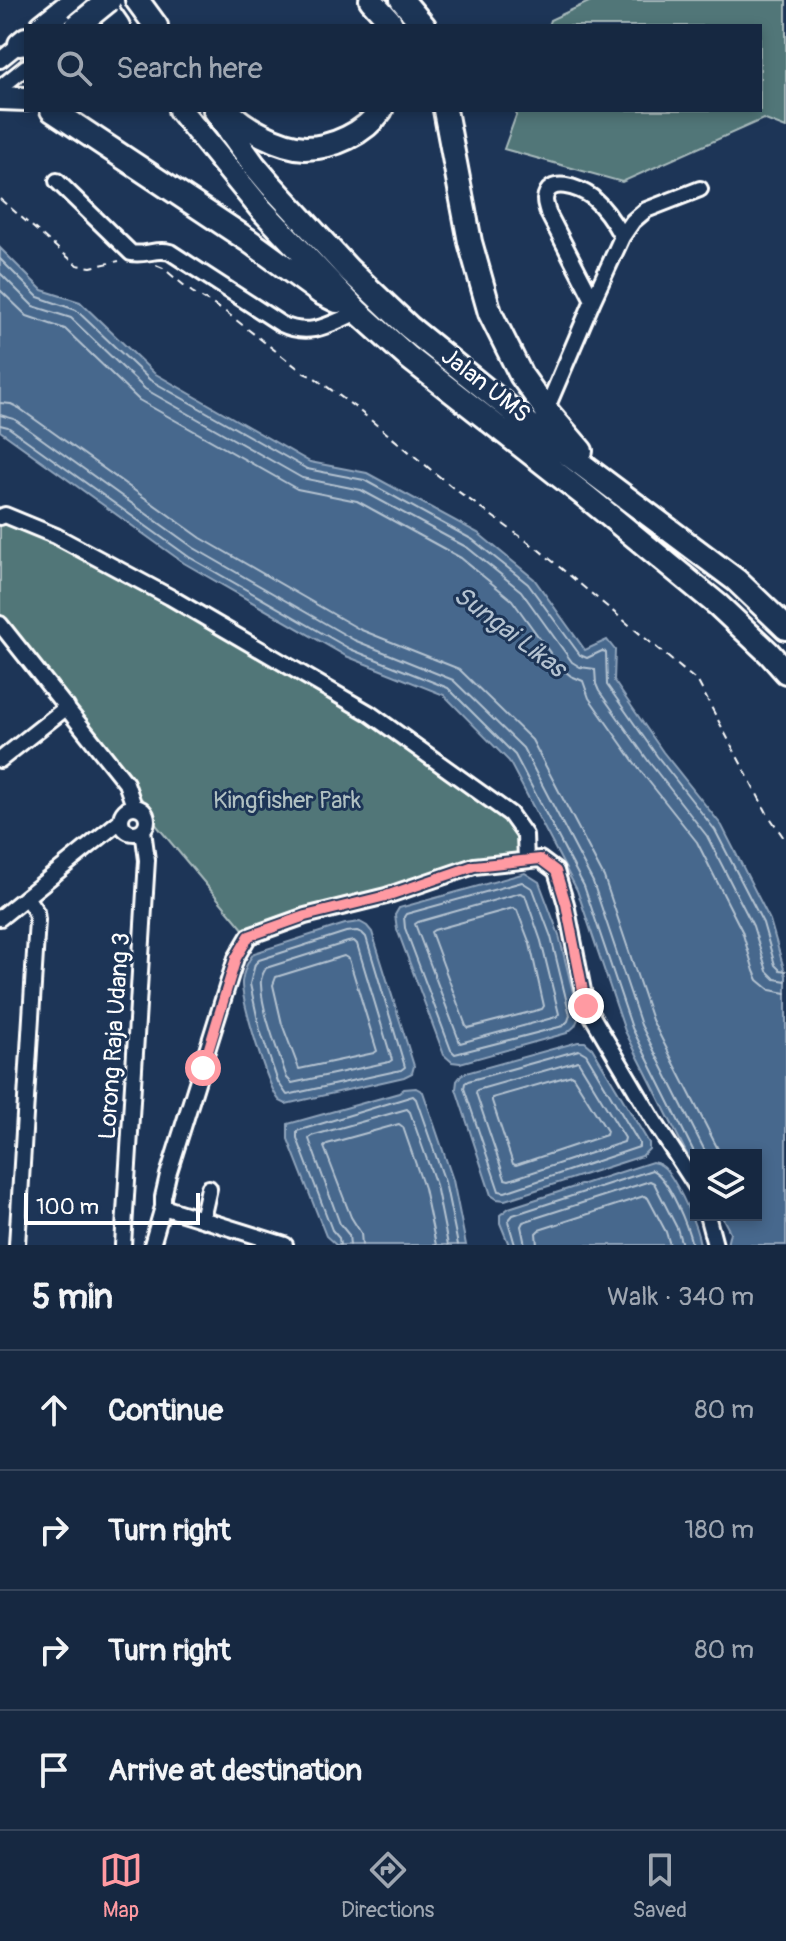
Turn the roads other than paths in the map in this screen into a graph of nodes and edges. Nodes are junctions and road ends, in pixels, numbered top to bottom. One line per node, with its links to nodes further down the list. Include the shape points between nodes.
1 (75, 0): 7 (highway)
2 (100, 0): 9 (highway)
3 (109, 0): 8 (highway, bridge)
4 (137, 0): 10 (highway)
5 (371, 0): 11 (highway)
6 (402, 0): 12 (highway)
7 (45, 24)
8 (79, 24)
9 (117, 24)
10 (155, 24)
11 (391, 24)
12 (421, 24)
13 (23, 42): 14 (street)
14 (0, 60)
15 (24, 69): 16 (street)
16 (0, 88)
17 (0, 98): 18 (highway)
18 (24, 99)
19 (55, 112): 29 (highway, via 321,293)
20 (182, 112): 29 (highway, Jalan UMS, via 261,209)
21 (216, 112): 31 (highway, Jalan UMS, via 270,184 409,327)
22 (229, 112): 23 (highway, via 272,140 305,148 343,141)
23 (380, 112)
24 (445, 112): 30 (highway, via 470,242 490,313 521,375)
25 (57, 181): 29 (street, via 131,253 170,252 295,331)
26 (700, 189): 27 (street, via 646,210)
27 (622, 237): 28 (street); 28 (street, via 591,196 568,185 550,190 545,200 548,213)
28 (593, 300): 30 (street)
29 (354, 308): 35 (highway, Jalan UMS, via 718,605)
30 (546, 410): 31 (highway)
31 (613, 486): 34 (highway, Jalan UMS, via 736,580)
32 (0, 517): 41 (street, via 56,536 369,713 510,814 525,835)
33 (0, 624): 36 (street)
34 (786, 628)
35 (786, 672)
36 (67, 707): 37 (street); 38 (street, via 126,783)
37 (0, 760)
38 (134, 806): 39 (street, via 126,808); 40 (street, via 147,815)
39 (120, 821): 40 (street, via 134,834); 42 (street)
40 (143, 830): 50 (street, Lorong Raja Udang 3, via 147,860)
41 (526, 860): 44 (street, via 540,859 556,871 586,1006); 46 (street, via 474,866 249,936 236,958 168,1175)
42 (26, 897): 43 (street); 49 (street, via 37,920)
43 (0, 918)
44 (690, 1177)
45 (209, 1188): 47 (street)
46 (163, 1207): 47 (street); 51 (street)
47 (202, 1219): 52 (street)
48 (709, 1221): 53 (street)
49 (17, 1245)
50 (123, 1245)
51 (152, 1245)
52 (285, 1245)
53 (715, 1245)

